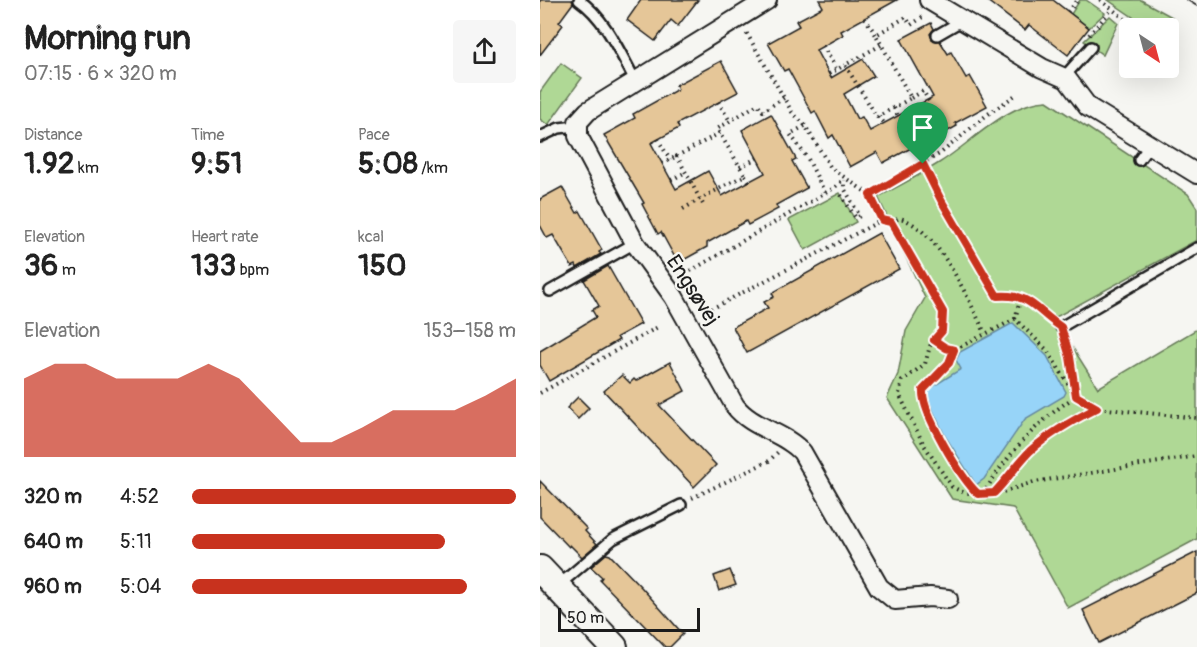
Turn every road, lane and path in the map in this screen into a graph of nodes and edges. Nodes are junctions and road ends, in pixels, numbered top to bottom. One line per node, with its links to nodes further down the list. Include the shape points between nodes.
1 (579, 0): 22 (lane, via 592,9 604,26)
2 (767, 0): 10 (street)
3 (1078, 0): 7 (path)
4 (1100, 0): 6 (path)
5 (934, 3): 11 (street); 13 (path, via 911,25 906,17)
6 (1112, 9): 9 (path); 12 (path)
7 (1068, 12)
8 (865, 18): 13 (path)
9 (1124, 18)
10 (737, 19): 22 (street); 24 (path)
11 (963, 20): 14 (lane); 21 (street)
12 (1093, 30)
13 (876, 35): 15 (path)
14 (937, 35)
15 (881, 45): 18 (path); 25 (path)
16 (823, 46): 19 (path)
17 (1091, 47): 21 (lane)
18 (845, 65): 19 (path); 29 (path)
19 (837, 70): 20 (path)
20 (829, 74)
21 (1064, 77): 45 (street, via 1088,107 1145,152)
22 (636, 82): 33 (street, via 588,111)
23 (1017, 94): 42 (path)
24 (784, 98): 31 (path, via 762,111 758,104); 34 (path)
25 (911, 98): 27 (path, via 923,91); 28 (path)
26 (718, 102): 31 (path)
27 (930, 103)
28 (894, 108): 29 (path); 30 (path)
29 (879, 116): 32 (path)
30 (898, 116)
31 (730, 122): 35 (path, via 717,129)
32 (884, 123)
33 (576, 126): 36 (lane); 58 (street, Engsøvej, via 581,143)
34 (806, 126): 47 (path, via 831,168); 50 (path, via 790,134)
35 (720, 133): 38 (path); 43 (path)
36 (540, 137)
37 (658, 139): 40 (path)
38 (677, 156): 40 (path); 44 (path)
39 (757, 158): 43 (path)
40 (670, 160): 41 (path)
41 (662, 164)
42 (923, 164): 52 (path); 62 (path, via 997,296)
43 (740, 167): 46 (path)
44 (686, 172): 48 (path); 53 (path)
45 (1197, 174)
46 (745, 175): 49 (path); 53 (path)
47 (844, 179): 50 (path); 51 (path, via 844,188 860,216 856,218); 52 (path)
48 (671, 180)
49 (751, 185)
50 (825, 193): 60 (path)
51 (841, 195)
52 (870, 195): 56 (path)
53 (700, 199): 54 (path); 55 (path)
54 (704, 206)
55 (683, 209)
56 (882, 220): 57 (path); 63 (path)
57 (891, 222): 67 (path, via 908,220 936,246); 68 (path, via 943,312 942,331)
58 (635, 243): 60 (street, Engsøvej); 61 (lane)
59 (1197, 248): 66 (lane)
60 (666, 285): 74 (street, Engsøvej, via 737,410)
61 (550, 291)
62 (1022, 297): 64 (path); 66 (path)
63 (711, 309)
64 (1015, 319): 67 (path); 71 (path, via 1047,350)
65 (658, 327): 70 (path)
66 (1061, 327): 71 (path)
67 (985, 333): 69 (path)
68 (934, 340): 69 (path); 77 (path, via 925,363 902,381 901,401 952,487)
69 (954, 350): 77 (path, via 949,363 922,395 955,465 967,483)
70 (540, 393)
71 (1076, 396): 72 (path); 77 (path, via 1052,412 1005,460)
72 (1097, 408): 73 (path); 76 (path, via 1044,439)
73 (1197, 418)
74 (786, 439): 78 (path, via 774,457); 80 (street, Engsøvej, via 805,455 884,593 901,601)
75 (1197, 456): 76 (path, via 1034,482)
76 (994, 493): 77 (path)
77 (981, 494)
78 (681, 505): 79 (lane)
79 (548, 578): 81 (street)
80 (948, 599)
81 (614, 647)

